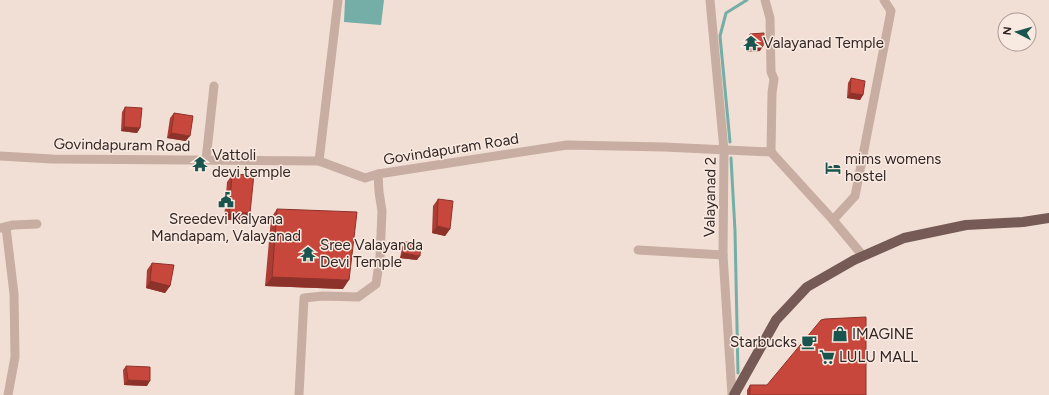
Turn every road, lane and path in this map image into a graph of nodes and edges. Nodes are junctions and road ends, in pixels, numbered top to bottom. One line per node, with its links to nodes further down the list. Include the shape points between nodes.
1 (338, 0): 10 (street)
2 (710, 0): 6 (street, Valayanad 2)
3 (765, 0): 7 (street, via 770,18 771,72 774,79)
4 (884, 0): 13 (street, via 892,11 855,196)
5 (214, 86): 9 (street)
6 (724, 150): 7 (street, Govindapuram Road); 11 (street, Govindapuram Road, via 567,145); 17 (street, Valayanad 2)
7 (771, 152): 13 (street)
8 (0, 156): 9 (street, Govindapuram Road)
9 (206, 160): 10 (street, Govindapuram Road)
10 (319, 161): 11 (street, Govindapuram Road, via 365,178)
11 (378, 174): 20 (street, via 382,211 376,284 358,297 304,298)
12 (1049, 218): 18 (main road, via 966,225 904,238)
13 (833, 220): 18 (street)
14 (37, 224): 15 (street)
15 (3, 228): 19 (street, via 14,294 15,357)
16 (638, 250): 17 (street)
17 (723, 255): 21 (street, Valayanad 2)
18 (863, 256): 21 (main road, via 806,287 776,320)
19 (8, 395)
20 (299, 395)
21 (733, 395)

